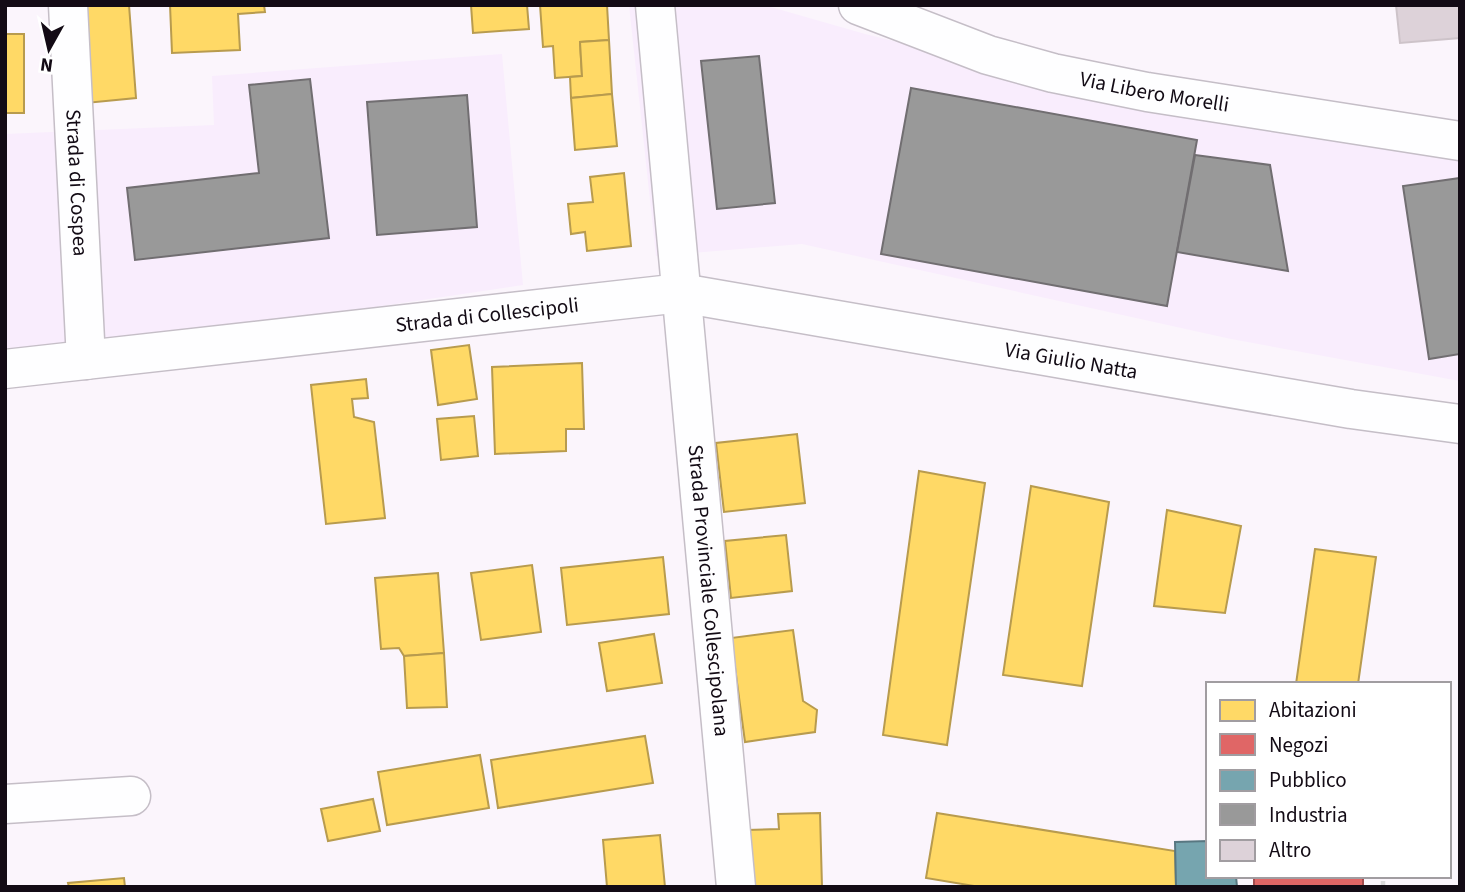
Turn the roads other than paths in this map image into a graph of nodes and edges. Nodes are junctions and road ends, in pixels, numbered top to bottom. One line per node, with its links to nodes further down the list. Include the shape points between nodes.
1 (68, 5): 6 (street, Strada di Cospea)
2 (655, 5): 5 (street)
3 (858, 5): 4 (street, Via Libero Morelli, via 988,55 1053,73)
4 (1460, 141)
5 (681, 293): 6 (street, Strada di Collescipoli); 8 (street, Via Giulio Natta); 11 (street, Strada Provinciale Collescipolana)
6 (86, 360): 7 (street, Strada di Collescipoli)
7 (5, 369)
8 (1460, 424)
9 (131, 796): 10 (street)
10 (5, 804)
11 (736, 887)

